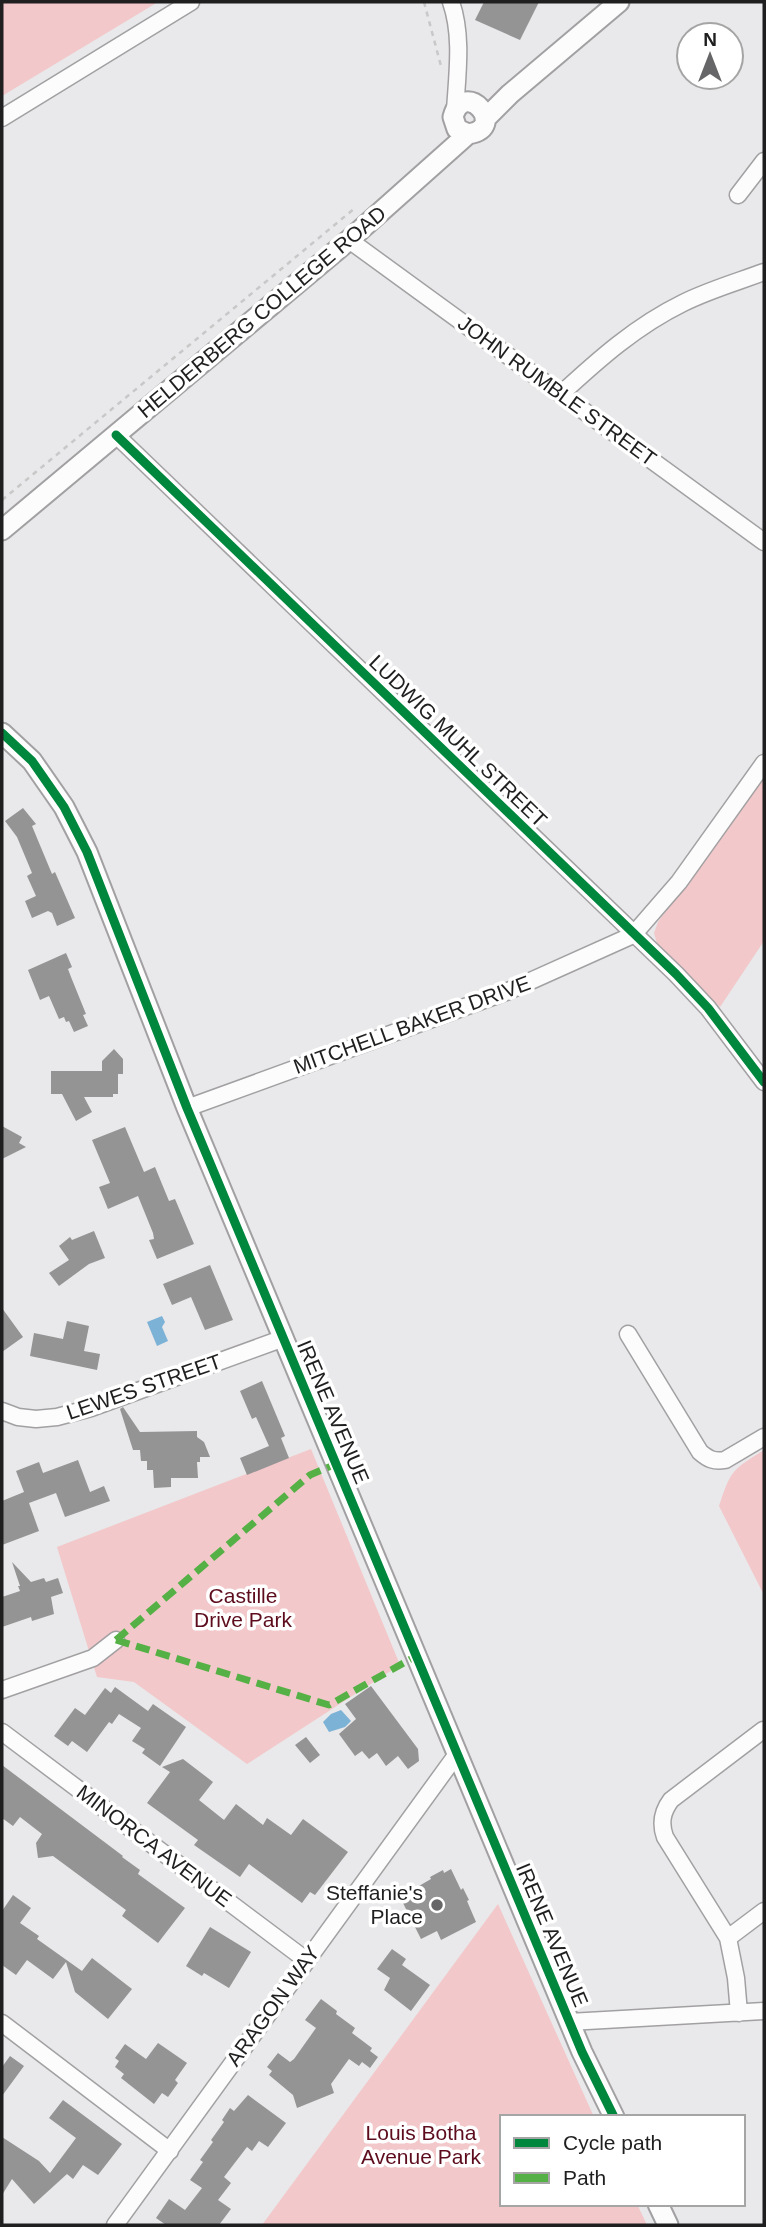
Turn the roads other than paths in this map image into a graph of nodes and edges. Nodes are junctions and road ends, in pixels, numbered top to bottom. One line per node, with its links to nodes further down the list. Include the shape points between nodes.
1 (191, 2): 5 (street)
2 (451, 2): 4 (street, via 457,72)
3 (619, 2): 4 (street, HELDERBERG COLLEGE ROAD, via 510,94)
4 (468, 116): 8 (street, HELDERBERG COLLEGE ROAD, via 424,173)
5 (2, 118)
6 (764, 161): 7 (street)
7 (738, 195)
8 (349, 240): 10 (street, JOHN RUMBLE STREET); 11 (street, HELDERBERG COLLEGE ROAD)
9 (764, 272): 10 (street, via 707,292 657,317 610,350)
10 (561, 394): 13 (street, JOHN RUMBLE STREET)
11 (116, 435): 12 (street, HELDERBERG COLLEGE ROAD); 16 (street, LUDWIG MUHL STREET)
12 (2, 530)
13 (764, 542)
14 (2, 733): 18 (street, IRENE AVENUE, via 32,761 64,807 87,852)
15 (764, 763): 16 (street, via 679,882)
16 (634, 936): 17 (street, LUDWIG MUHL STREET, via 708,1008); 18 (street, MITCHELL BAKER DRIVE, via 506,992)
17 (764, 1083)
18 (187, 1108): 20 (street, IRENE AVENUE)
19 (628, 1334): 22 (street, via 707,1458 725,1460)
20 (284, 1338): 21 (street, LEWES STREET, via 57,1417 36,1419); 27 (street, IRENE AVENUE)
21 (2, 1411)
22 (764, 1437)
23 (116, 1640): 24 (street, via 93,1658)
24 (2, 1690)
25 (763, 1730): 29 (street, via 671,1800 662,1823 665,1837)
26 (2, 1732): 30 (street, MINORCA AVENUE)
27 (457, 1754): 30 (street, ARAGON WAY); 33 (street, IRENE AVENUE)
28 (764, 1911): 29 (street)
29 (728, 1938): 32 (street)
30 (306, 1960): 36 (street, ARAGON WAY)
31 (764, 2011): 32 (street)
32 (739, 2013): 33 (street)
33 (569, 2022): 35 (street, IRENE AVENUE)
34 (2, 2023): 36 (street)
35 (613, 2115)
36 (170, 2151): 38 (street, ARAGON WAY)
37 (658, 2206): 39 (street)
38 (115, 2225)
39 (668, 2225)

